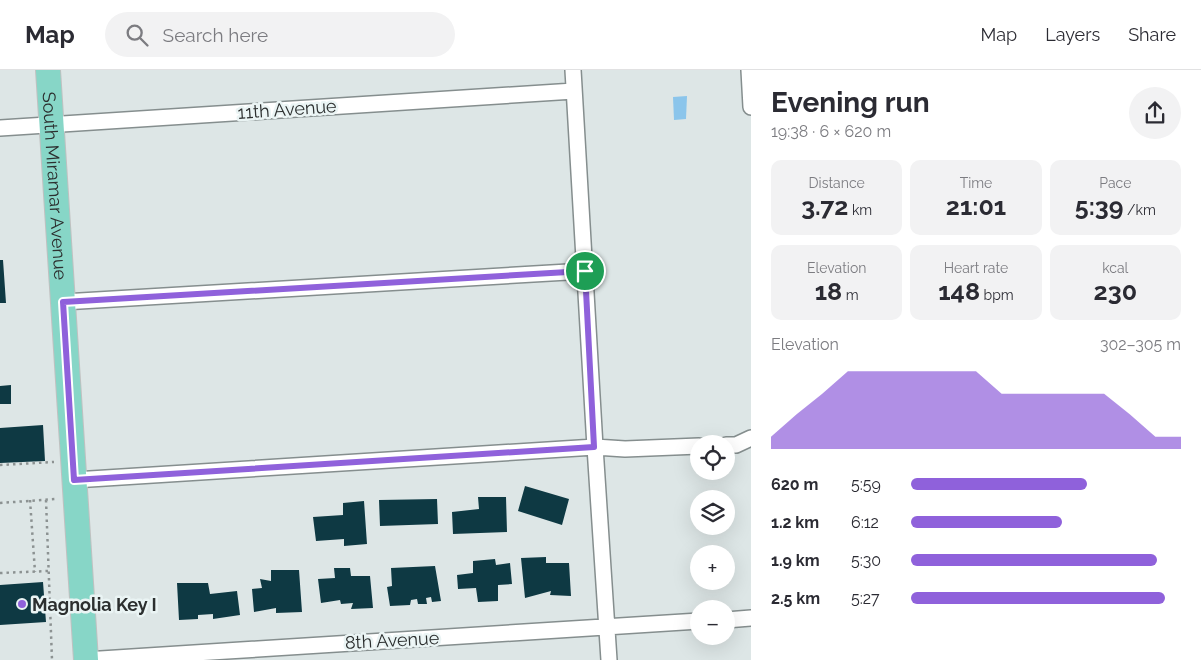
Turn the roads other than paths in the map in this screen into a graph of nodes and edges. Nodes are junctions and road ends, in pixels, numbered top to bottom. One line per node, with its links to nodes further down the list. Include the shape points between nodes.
1 (48, 70): 6 (main road, South Miramar Avenue)
2 (573, 70): 4 (street)
3 (749, 70): 5 (street)
4 (574, 91): 6 (street, 11th Avenue); 8 (street)
5 (751, 107)
6 (52, 124): 7 (street, 11th Avenue); 9 (main road, South Miramar Avenue)
7 (0, 128)
8 (585, 271): 9 (street); 13 (street)
9 (63, 302): 14 (main road, South Miramar Avenue)
10 (751, 438): 11 (street)
11 (735, 445)
12 (690, 446): 13 (street)
13 (594, 447): 14 (street); 18 (street)
14 (70, 480): 19 (main road, South Miramar Avenue)
15 (751, 618): 16 (street)
16 (735, 619)
17 (690, 622): 18 (street, 8th Avenue)
18 (608, 627): 19 (street, 8th Avenue); 20 (street)
19 (86, 660)
20 (609, 660)

